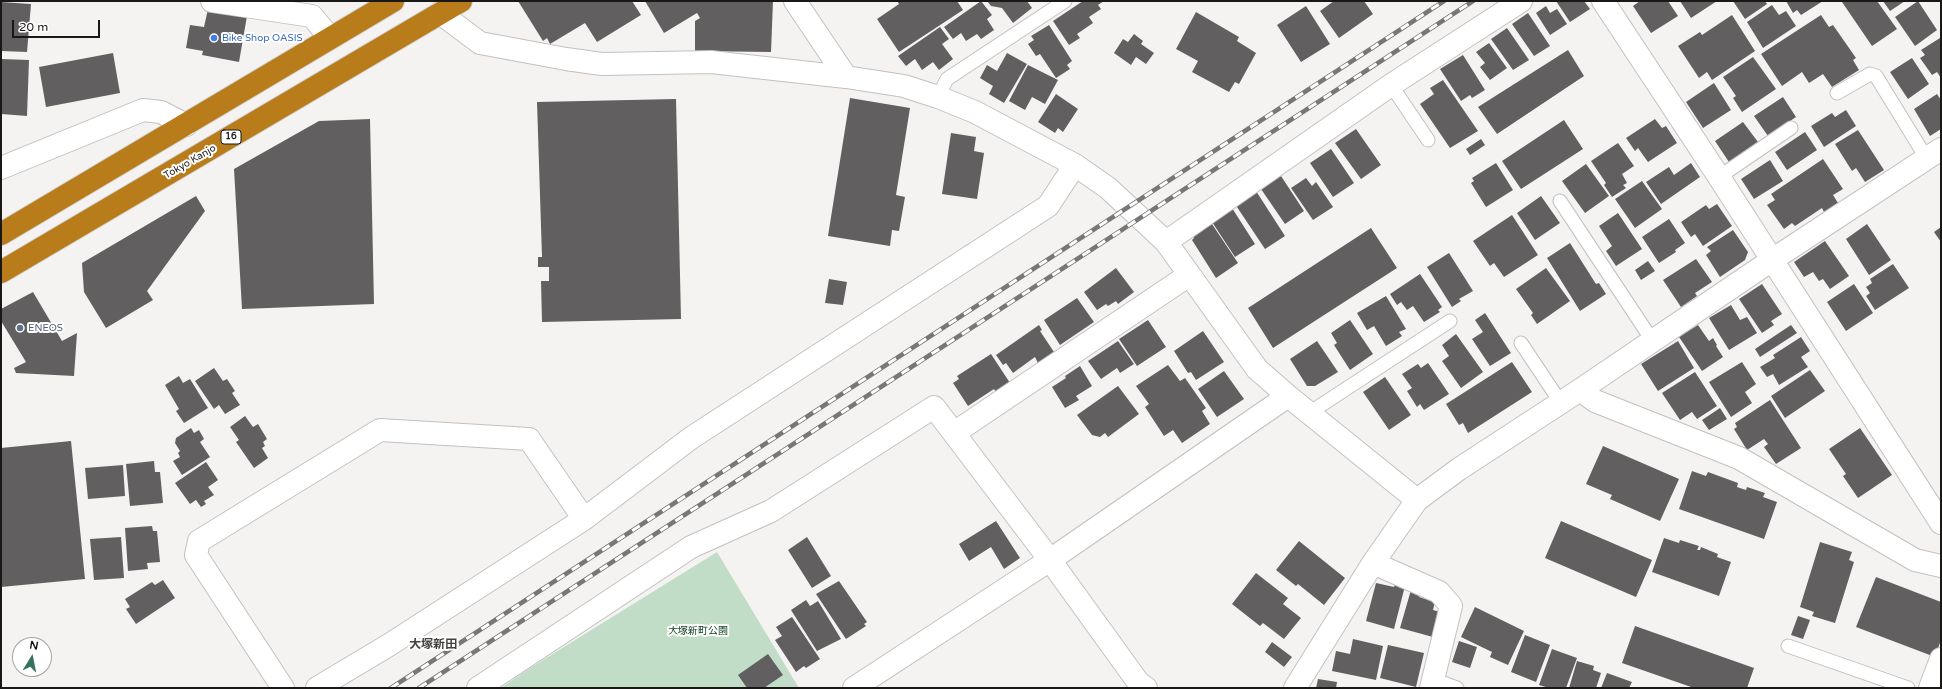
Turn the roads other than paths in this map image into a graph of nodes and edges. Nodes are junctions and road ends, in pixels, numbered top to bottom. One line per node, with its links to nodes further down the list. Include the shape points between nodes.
1 (212, 1): 9 (street, via 312,16)
2 (393, 1): 9 (highway)
3 (461, 1): 8 (highway, Tokyo Kanjo / 16)
4 (795, 1): 10 (street)
5 (1065, 1): 13 (lane, via 947,79)
6 (1521, 1): 11 (street)
7 (1603, 1): 20 (street)
8 (440, 14): 10 (street, via 480,43 566,60 602,64 711,62); 25 (highway, Tokyo Kanjo / 16)
9 (330, 38): 14 (highway)
10 (846, 77): 13 (street, via 904,86)
11 (1391, 85): 16 (lane); 23 (street)
12 (1837, 93): 17 (lane, via 1870,74 1876,76)
13 (938, 97): 18 (street, via 976,112)
14 (186, 125): 19 (street, via 160,112 142,110); 22 (highway)
15 (1791, 128): 20 (lane)
16 (1428, 140)
17 (1934, 154): 24 (street)
18 (1075, 165): 23 (street, via 1108,188); 36 (street, via 1048,206 691,438)
19 (1, 168)
20 (1719, 177): 24 (street)
21 (1560, 201): 28 (lane)
22 (1, 234)
23 (1166, 242): 26 (street)
24 (1772, 260): 28 (street); 37 (street)
25 (1, 272)
26 (1190, 275): 31 (street, via 1257,368); 34 (street)
27 (1450, 321): 33 (lane)
28 (1652, 340): 30 (street)
29 (1521, 343): 32 (lane)
30 (1580, 390): 32 (street); 40 (street, via 1595,401 1739,458 1915,560)
31 (1288, 396): 33 (street); 38 (street)
32 (1560, 403): 35 (street, via 1459,469)
33 (1309, 413): 35 (street)
34 (954, 433): 38 (street); 47 (street, via 934,407 771,511 691,547)
35 (1417, 500): 39 (street)
36 (584, 519): 45 (street, via 529,439 380,430 199,541 196,555); 46 (street, via 389,645)
37 (1941, 523)
38 (1050, 560): 44 (street); 48 (street)
39 (1373, 563): 43 (street, via 1439,592 1452,606); 49 (street)
40 (1941, 566)
41 (1788, 646): 51 (lane)
42 (1941, 660): 52 (street)
43 (1432, 684): 50 (lane)
44 (1138, 686)
45 (283, 688)
46 (317, 688)
47 (478, 688)
48 (854, 688)
49 (1295, 688)
50 (1457, 688)
51 (1908, 688)
52 (1930, 688)

